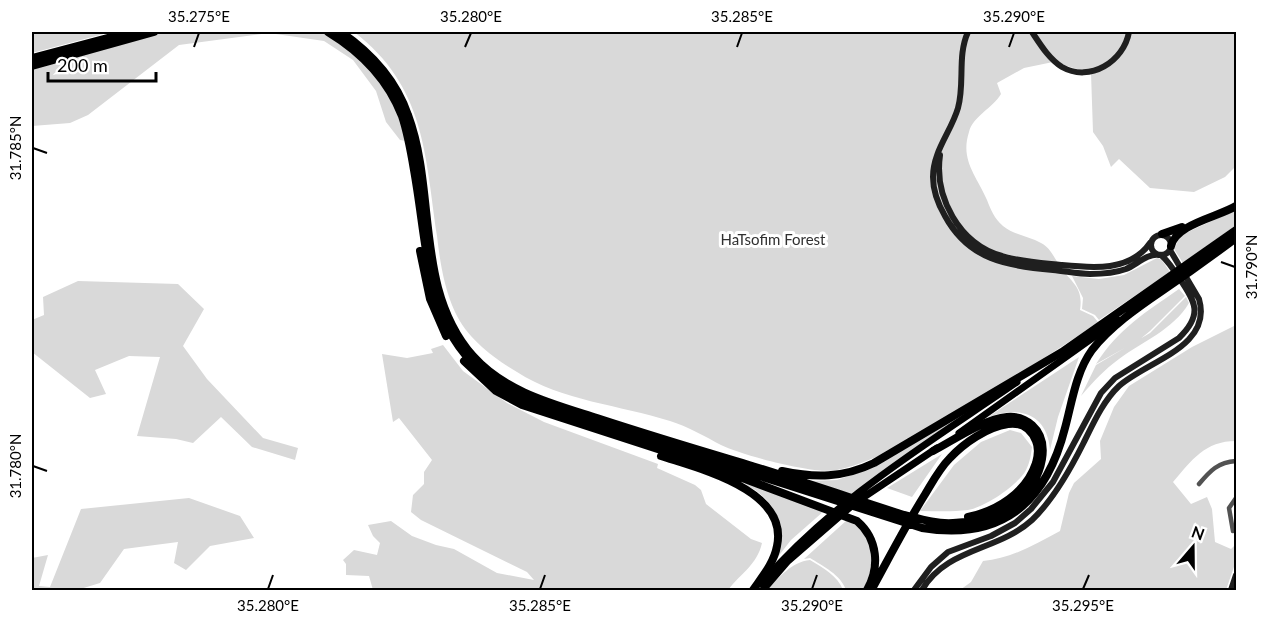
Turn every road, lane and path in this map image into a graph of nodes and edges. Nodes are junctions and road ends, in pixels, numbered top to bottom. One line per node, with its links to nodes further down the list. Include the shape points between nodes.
1 (130, 32): 8 (highway)
2 (154, 32): 9 (highway)
3 (328, 32): 11 (highway, via 356,51 385,84 405,126)
4 (341, 32): 27 (highway, via 385,72 408,114 418,153 440,297 454,329 474,356 502,380 535,397)
5 (968, 32): 10 (main road, via 962,49 959,101)
6 (1032, 32): 7 (main road, via 1059,65 1085,72 1099,69 1118,56)
7 (1129, 32)
8 (32, 58)
9 (32, 66)
10 (945, 137): 17 (main road, via 939,170 945,201 968,236 989,251 1026,261 1105,267 1132,259); 19 (main road, via 934,169 939,203 958,234 986,257 1025,268 1089,274 1119,272 1154,254)
11 (417, 186): 22 (highway, via 428,270 440,312 464,354 498,384 516,396 548,408 922,528 954,532 984,528 1031,497 1054,463 1077,381 1091,352); 24 (highway, via 426,287 453,348 496,390 522,405)
12 (1236, 206): 13 (highway)
13 (1203, 221): 15 (highway); 18 (highway, via 1178,233)
14 (1236, 230): 23 (highway)
15 (1162, 234): 17 (main road); 18 (main road, via 1170,239)
16 (1236, 238): 22 (highway)
17 (1150, 243): 19 (main road, via 1153,252)
18 (1171, 248): 19 (main road); 20 (main road)
19 (1160, 255): 20 (main road)
20 (1171, 260): 21 (main road)
21 (1194, 293): 38 (main road, via 1195,311 1187,329 1115,378 1101,393 1053,482 1031,509 991,536 948,552); 39 (main road, via 1201,306 1197,330 1179,347 1117,388 1095,419 1061,482 1032,520 1014,534 941,567)
22 (1146, 301): 25 (main road)
23 (1062, 352): 27 (highway, via 862,469 815,477); 29 (main road)
24 (570, 422): 35 (highway, via 710,473 757,497 771,512 779,536 774,556); 37 (highway, via 713,467 850,517 869,534 874,550)
25 (933, 451): 29 (main road); 31 (highway, via 989,422 1008,417 1031,424 1043,447 1040,468 1030,487 999,512 953,523)
26 (1236, 461): 28 (street, via 1215,467)
27 (742, 463): 31 (highway)
28 (1199, 484)
29 (873, 485): 32 (main road)
30 (1236, 498): 33 (street, via 1229,508)
31 (915, 517): 37 (highway, via 964,518 1008,499 1030,478 1038,453 1036,439 1026,428 1005,424 951,456)
32 (831, 519): 35 (main road, via 801,540); 36 (main road)
33 (1233, 531)
34 (1236, 575): 40 (main road)
35 (754, 591)
36 (763, 591)
37 (869, 591)
38 (914, 591)
39 (922, 591)
40 (1232, 591)

